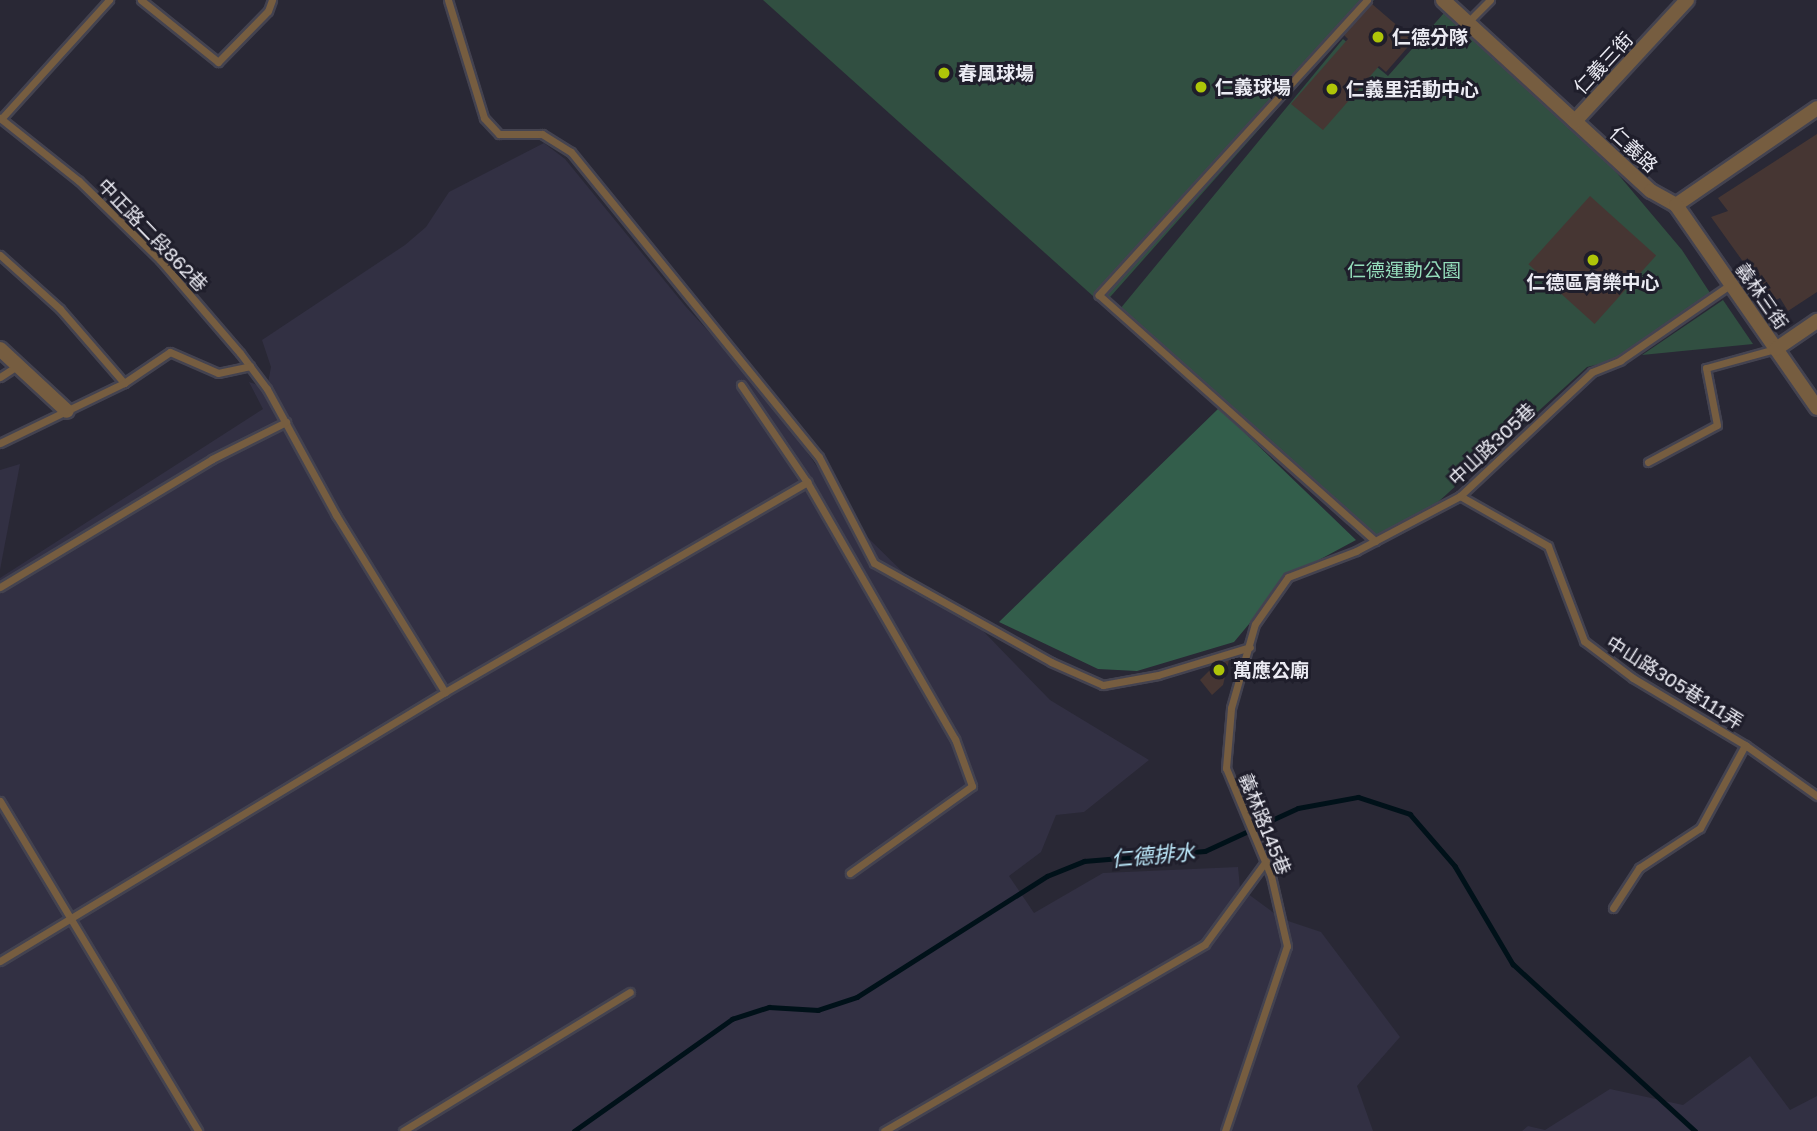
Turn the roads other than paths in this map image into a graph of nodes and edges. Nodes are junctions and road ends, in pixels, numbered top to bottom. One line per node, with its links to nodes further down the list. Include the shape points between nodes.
1 (109, 0): 11 (lane)
2 (142, 0): 3 (lane, via 218,62 268,11)
3 (272, 0)
4 (448, 0): 33 (lane, via 484,118 499,134 542,134 571,152 819,457 874,563 1051,662 1103,685 1158,675)
5 (1367, 0): 31 (lane, via 1099,296)
6 (1444, 0): 9 (street, 仁義路)
7 (1490, 0): 9 (lane)
8 (1687, 0): 12 (street, 仁義三街)
9 (1468, 22): 12 (street, 仁義路)
10 (1817, 108): 13 (street)
11 (0, 119): 20 (lane, 中正路二段862巷, via 79,181 160,260)
12 (1575, 121): 13 (street, 仁義路, via 1651,191)
13 (1676, 205): 15 (street, 義林三街)
14 (0, 255): 22 (lane, via 60,309)
15 (1731, 284): 18 (street, 義林三街); 30 (lane, 中山路305巷, via 1621,360 1592,372)
16 (1817, 321): 18 (street)
17 (0, 349): 19 (street)
18 (1776, 349): 24 (street, 義林三街); 28 (lane, via 1706,368 1717,425)
19 (18, 366): 21 (lane); 25 (street)
20 (250, 366): 22 (lane, via 218,373 170,352); 26 (lane, 中正路二段862巷)
21 (0, 377)
22 (124, 383): 25 (lane)
23 (741, 385): 29 (lane)
24 (1817, 408)
25 (67, 411): 27 (lane)
26 (286, 422): 32 (lane, via 212,459); 34 (lane, 中正路二段862巷)
27 (0, 443)
28 (1648, 461)
29 (807, 482): 34 (lane); 39 (lane, via 955,739 972,786)
30 (1460, 496): 31 (lane, 中山路305巷); 35 (lane, 中山路305巷111弄, via 1548,546 1584,641 1633,678)
31 (1375, 541): 33 (lane, 中山路305巷, via 1288,577 1255,624)
32 (0, 587)
33 (1250, 647): 38 (lane, 義林路145巷, via 1231,708 1226,768)
34 (445, 692): 41 (lane)
35 (1745, 745): 36 (lane, 中山路305巷111弄); 40 (lane, via 1700,828 1639,868)
36 (1817, 796)
37 (0, 802): 41 (lane)
38 (1266, 862): 46 (lane, via 1205,944); 47 (lane, 義林路145巷, via 1287,946)
39 (850, 873)
40 (1613, 908)
41 (72, 921): 42 (lane); 44 (lane)
42 (0, 961)
43 (630, 992): 45 (lane)
44 (198, 1131)
45 (403, 1131)
46 (884, 1131)
47 (1225, 1131)

